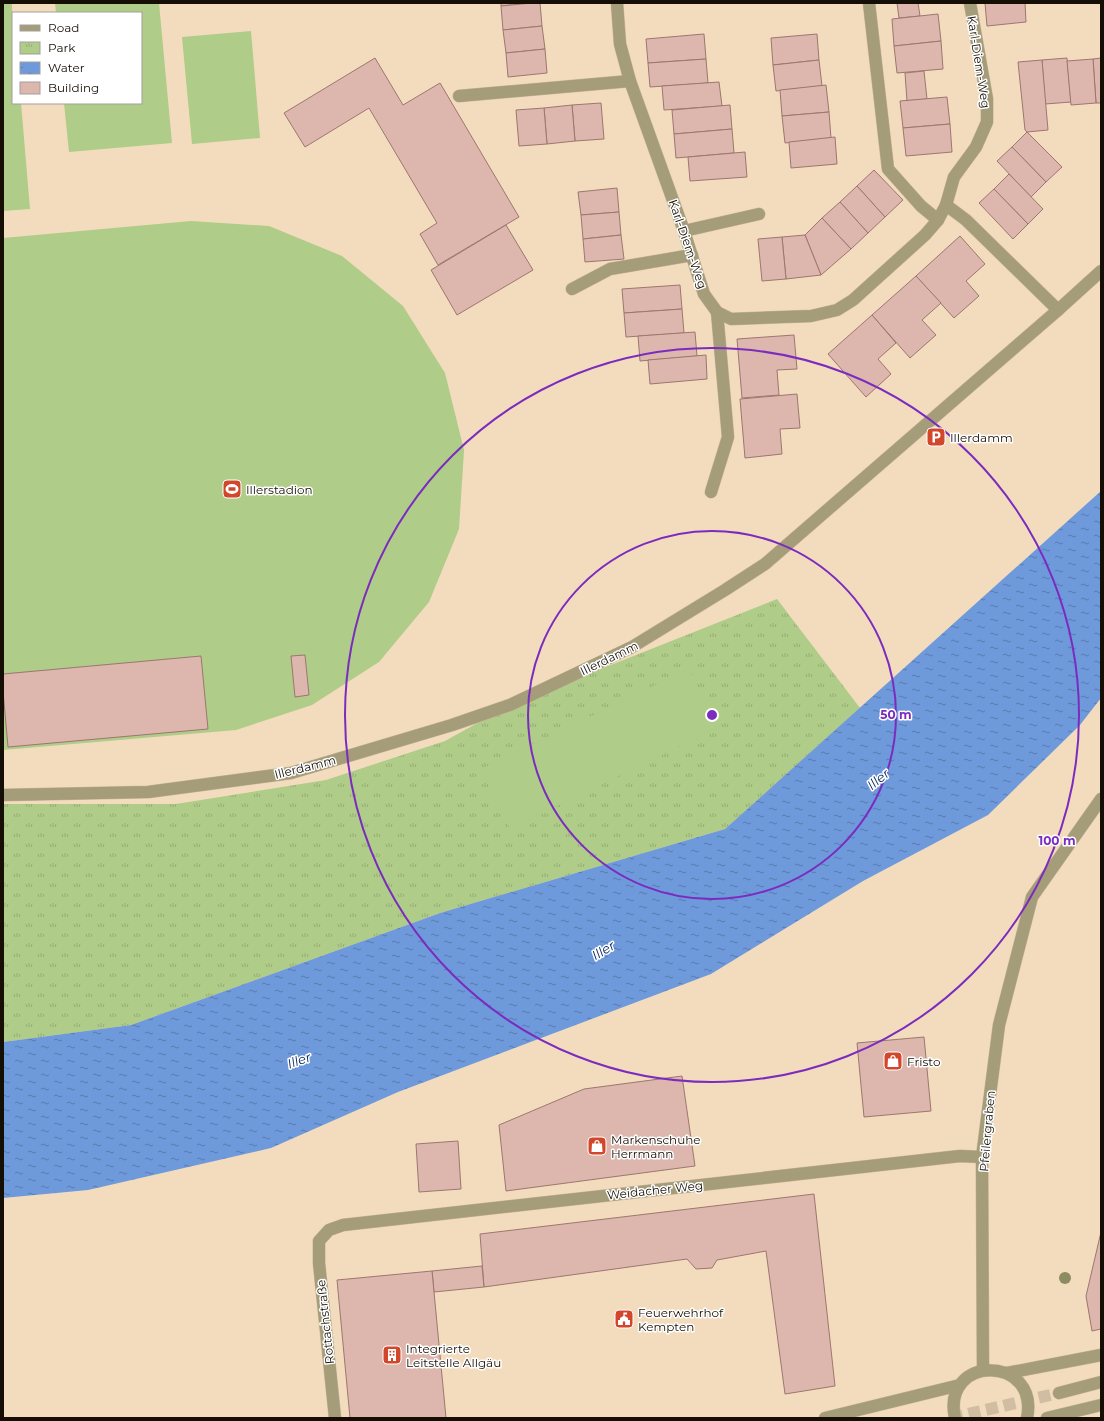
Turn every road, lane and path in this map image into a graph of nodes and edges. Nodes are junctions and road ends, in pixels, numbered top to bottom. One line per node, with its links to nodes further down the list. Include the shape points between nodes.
1 (617, 3): 4 (street, Karl-Diem-Weg, via 620,44)
2 (869, 3): 8 (street, via 888,169 921,206)
3 (970, 3): 6 (street, Karl-Diem-Weg, via 987,99 988,122 976,148 954,177)
4 (630, 81): 5 (street); 9 (street, Karl-Diem-Weg)
5 (459, 96)
6 (946, 205): 8 (street, Karl-Diem-Weg); 13 (street, via 966,220)
7 (759, 214): 9 (street)
8 (938, 220): 14 (street, Karl-Diem-Weg, via 925,235 853,300 837,310 811,316 731,318)
9 (684, 231): 10 (street, Karl-Diem-Weg)
10 (692, 255): 12 (street, via 610,269); 14 (street, Karl-Diem-Weg, via 704,294)
11 (1101, 271): 13 (street, Illerdamm)
12 (572, 289)
13 (1058, 310): 16 (street, Illerdamm, via 765,564 632,647 510,705 291,773 148,792)
14 (717, 312): 15 (street, via 728,437)
15 (711, 492)
16 (3, 795)
17 (1101, 799): 18 (street, Pfeilergraben, via 1032,897 999,1025)
18 (982, 1157): 19 (street, Weidacher Weg, via 960,1156 896,1163 351,1224); 21 (street, Pfeilergraben)
19 (329, 1230): 27 (street, Rottachstraße, via 319,1241 319,1263)
20 (1101, 1355): 22 (street)
21 (983, 1370): 22 (street); 24 (street, via 971,1375)
22 (1007, 1373): 30 (street, via 1022,1385 1026,1393)
23 (1101, 1382): 25 (street)
24 (960, 1385): 28 (street); 29 (street, via 954,1400)
25 (1059, 1393)
26 (1101, 1405): 31 (street)
27 (335, 1418)
28 (825, 1418)
29 (955, 1418)
30 (1027, 1418)
31 (1048, 1418)

